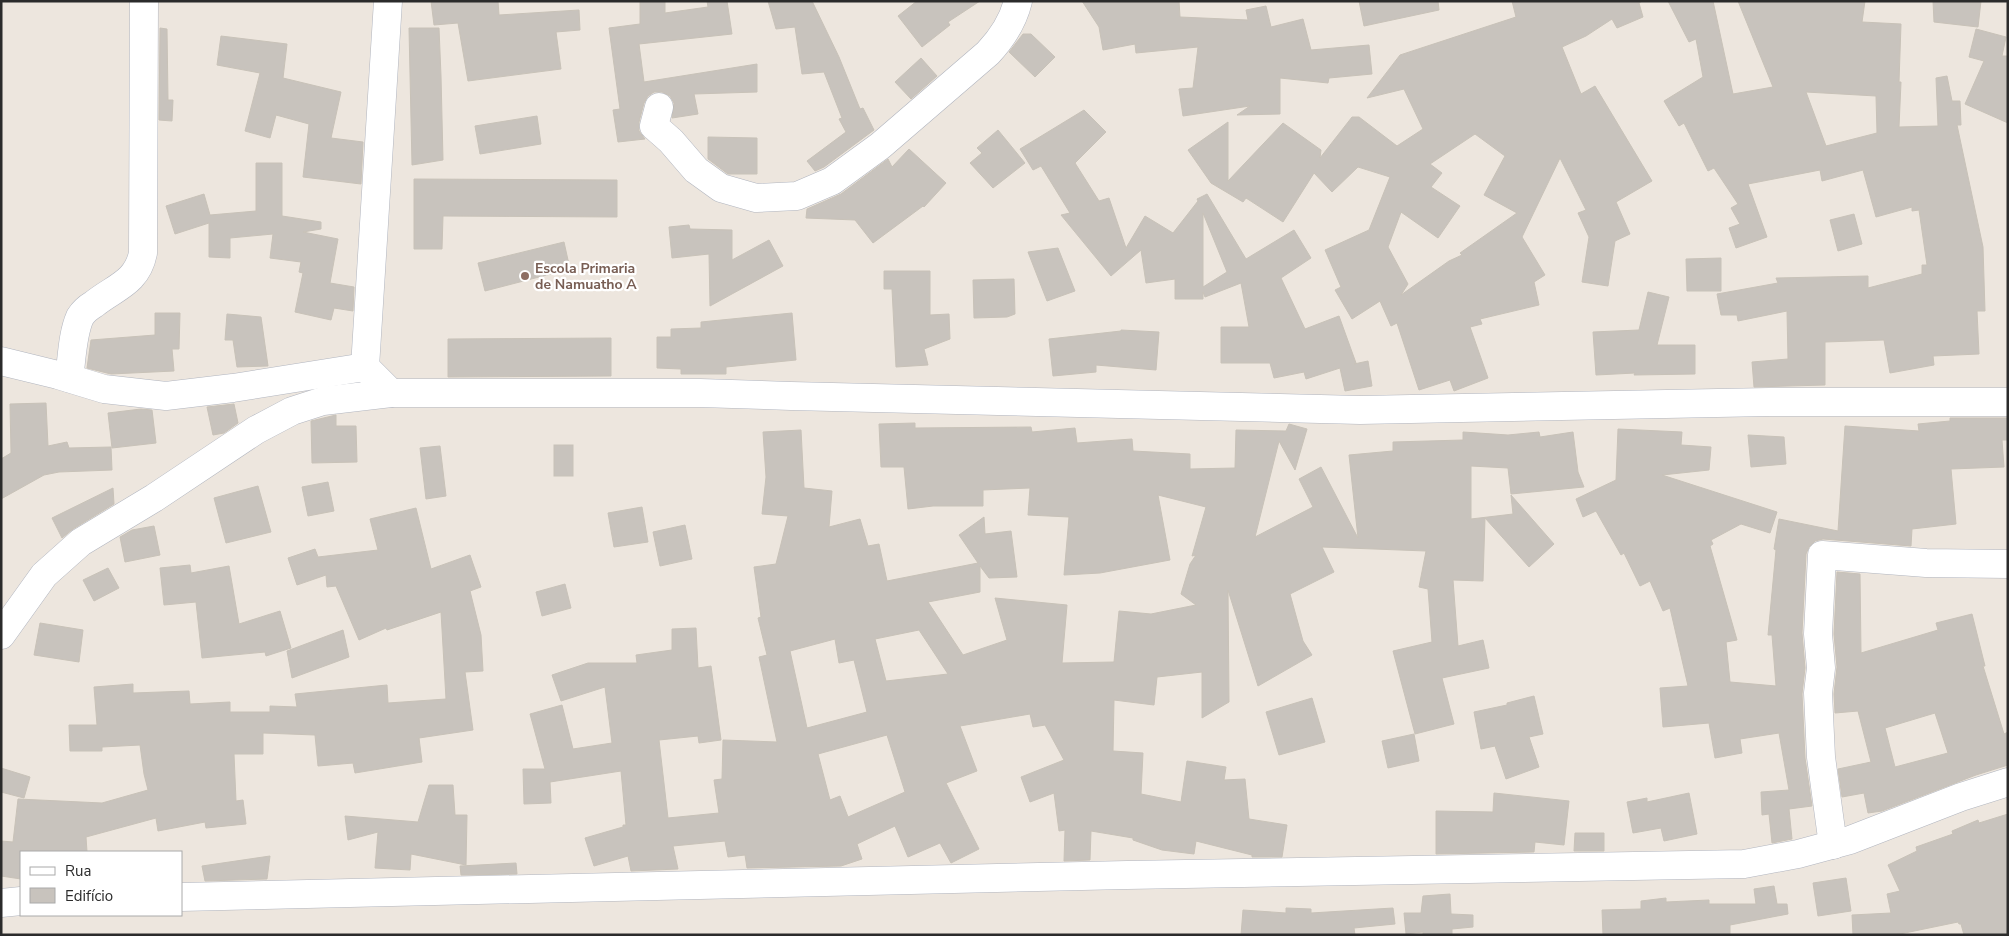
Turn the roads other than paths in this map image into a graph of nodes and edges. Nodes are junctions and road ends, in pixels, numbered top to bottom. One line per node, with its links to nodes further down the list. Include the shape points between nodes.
1 (144, 1): 7 (street, via 141,265 134,276 81,316)
2 (388, 1): 6 (street)
3 (1018, 1): 4 (street, via 1003,37 988,53 880,146 832,181 797,196 756,198 721,188 696,170 654,126)
4 (659, 107)
5 (1, 361): 7 (street)
6 (365, 367): 7 (street, via 166,396 104,389); 8 (street)
7 (69, 378)
8 (391, 393): 9 (street, via 700,393 1360,410 1769,402); 11 (street, via 323,401 292,411 256,430 81,542 44,575)
9 (2008, 402)
10 (2008, 564): 13 (street, via 1926,564 1822,555 1818,634 1820,758)
11 (1, 634)
12 (2008, 782): 13 (street)
13 (1832, 845): 14 (street, via 1744,864)
14 (182, 897)
15 (20, 901): 16 (street)
16 (1, 903)

